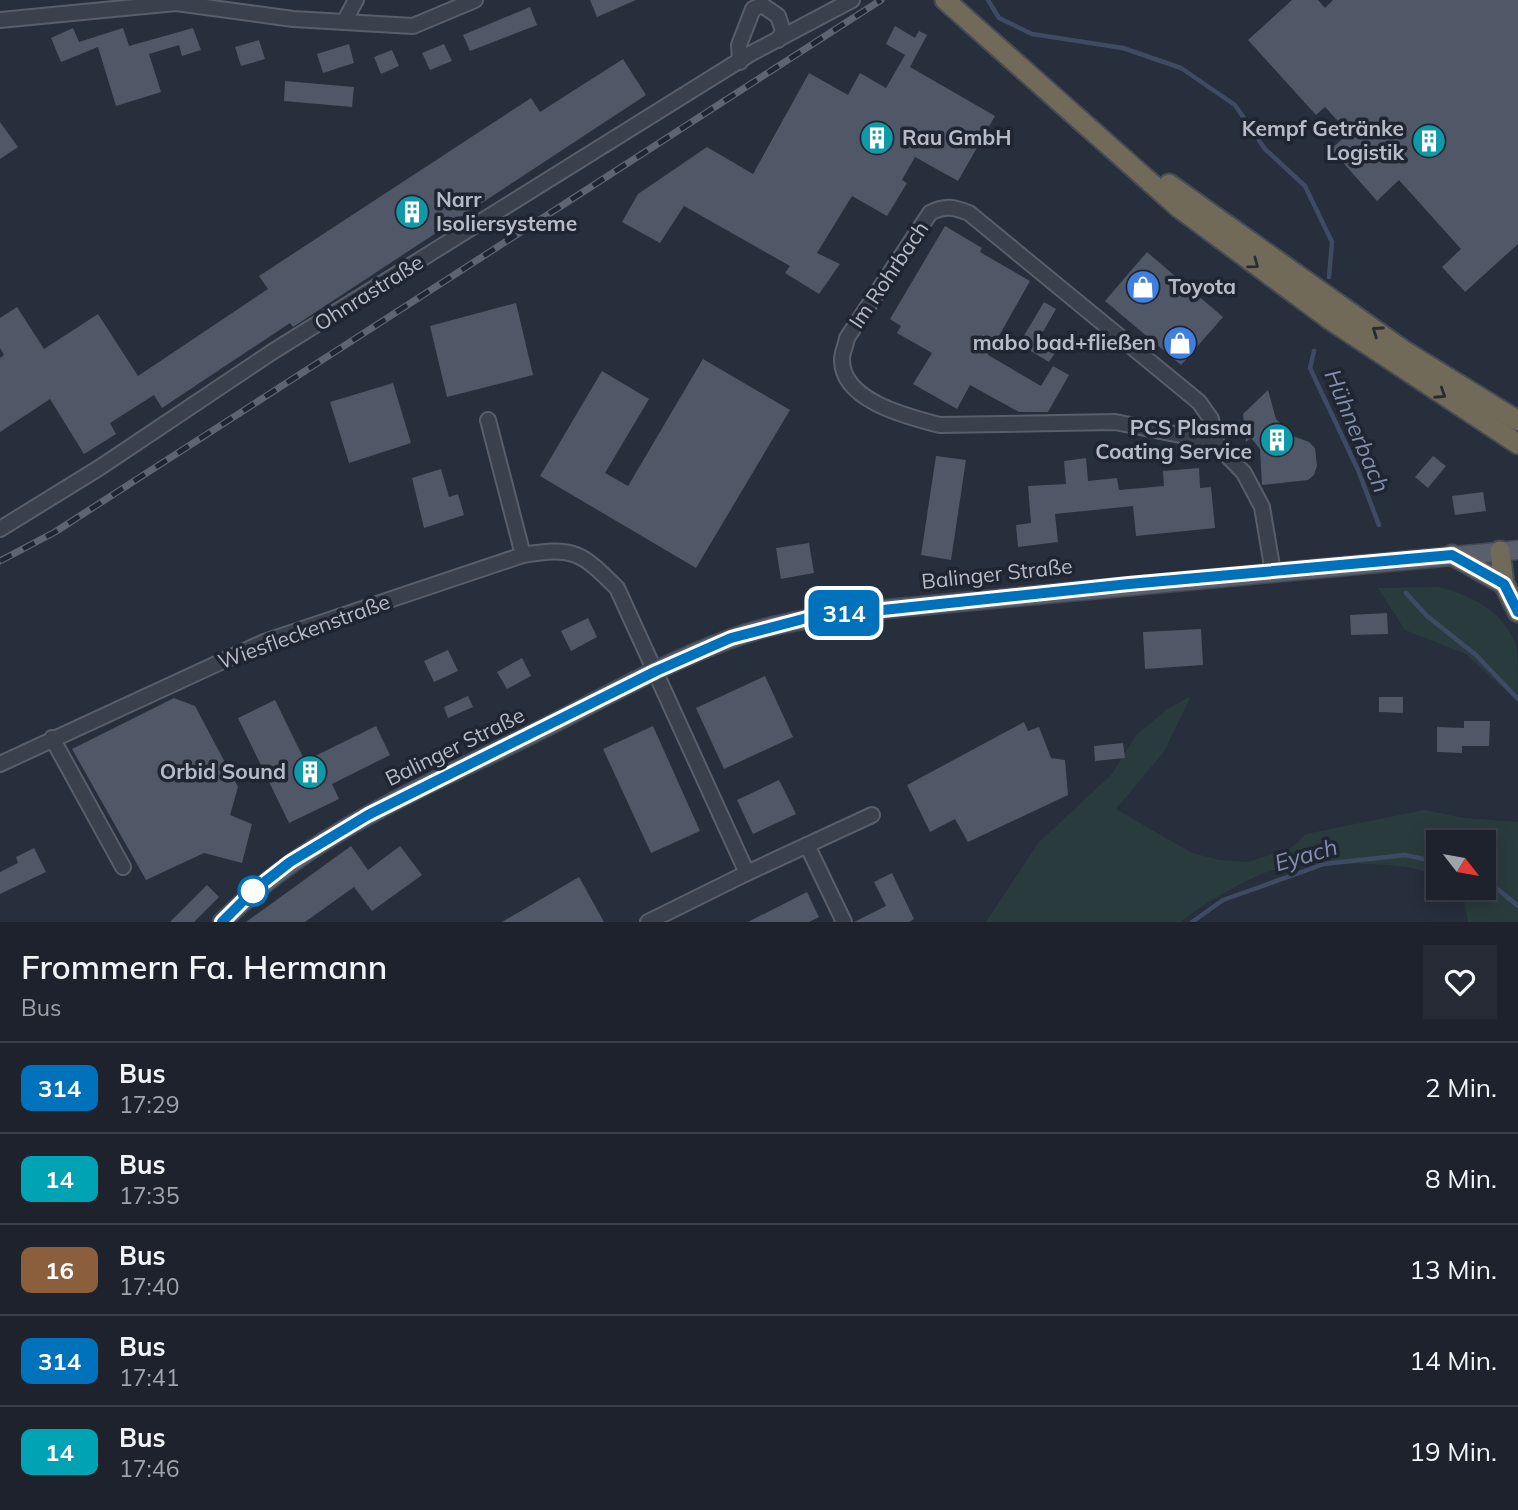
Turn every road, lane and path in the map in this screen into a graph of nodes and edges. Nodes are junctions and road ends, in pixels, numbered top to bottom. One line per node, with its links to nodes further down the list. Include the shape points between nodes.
1 (356, 0): 7 (street)
2 (475, 0): 7 (street, via 413,26)
3 (852, 0): 8 (street, Ohnrastraße)
4 (945, 0): 10 (highway)
5 (241, 6): 6 (street, via 176,3); 7 (street, via 293,19)
6 (0, 20)
7 (344, 22)
8 (778, 40): 9 (street, Ohnrastraße); 9 (street, via 783,31 778,16 762,5 753,9 739,45)
9 (740, 62): 15 (street, Ohnrastraße, via 272,352)
10 (1144, 175): 12 (highway, one-way to 10, via 1403,349 1168,183); 13 (highway, one-way to 13, via 1178,207 1332,321)
11 (488, 420): 17 (street)
12 (1518, 421)
13 (1518, 444)
14 (1217, 445): 14 (street, Im Rohrbach, via 1115,422 940,425 918,419 886,409 860,393 847,378 842,360 847,338 930,213 955,207 969,213 1199,402 1211,419); 19 (street, Im Rohrbach, via 1244,473 1262,507)
15 (0, 529)
16 (1509, 551): 18 (main road, Balinger Straße); 20 (highway)
17 (523, 555): 22 (street, Wiesfleckenstraße, via 554,549 586,557 617,588); 23 (street, Wiesfleckenstraße, via 264,642)
18 (1452, 555): 19 (main road, Balinger Straße); 20 (highway)
19 (1272, 572): 22 (main road, Balinger Straße, via 807,618 731,638)
20 (1504, 584): 21 (highway)
21 (1518, 612)
22 (656, 671): 28 (street, Wiesfleckenstraße); 29 (main road, Balinger Straße, via 328,837 253,891)
23 (52, 738): 24 (street, Wiesfleckenstraße); 27 (street)
24 (0, 764)
25 (872, 815): 26 (street)
26 (807, 845): 28 (street); 31 (street)
27 (123, 867)
28 (747, 873): 30 (street)
29 (222, 922)
30 (649, 922)
31 (844, 922)

